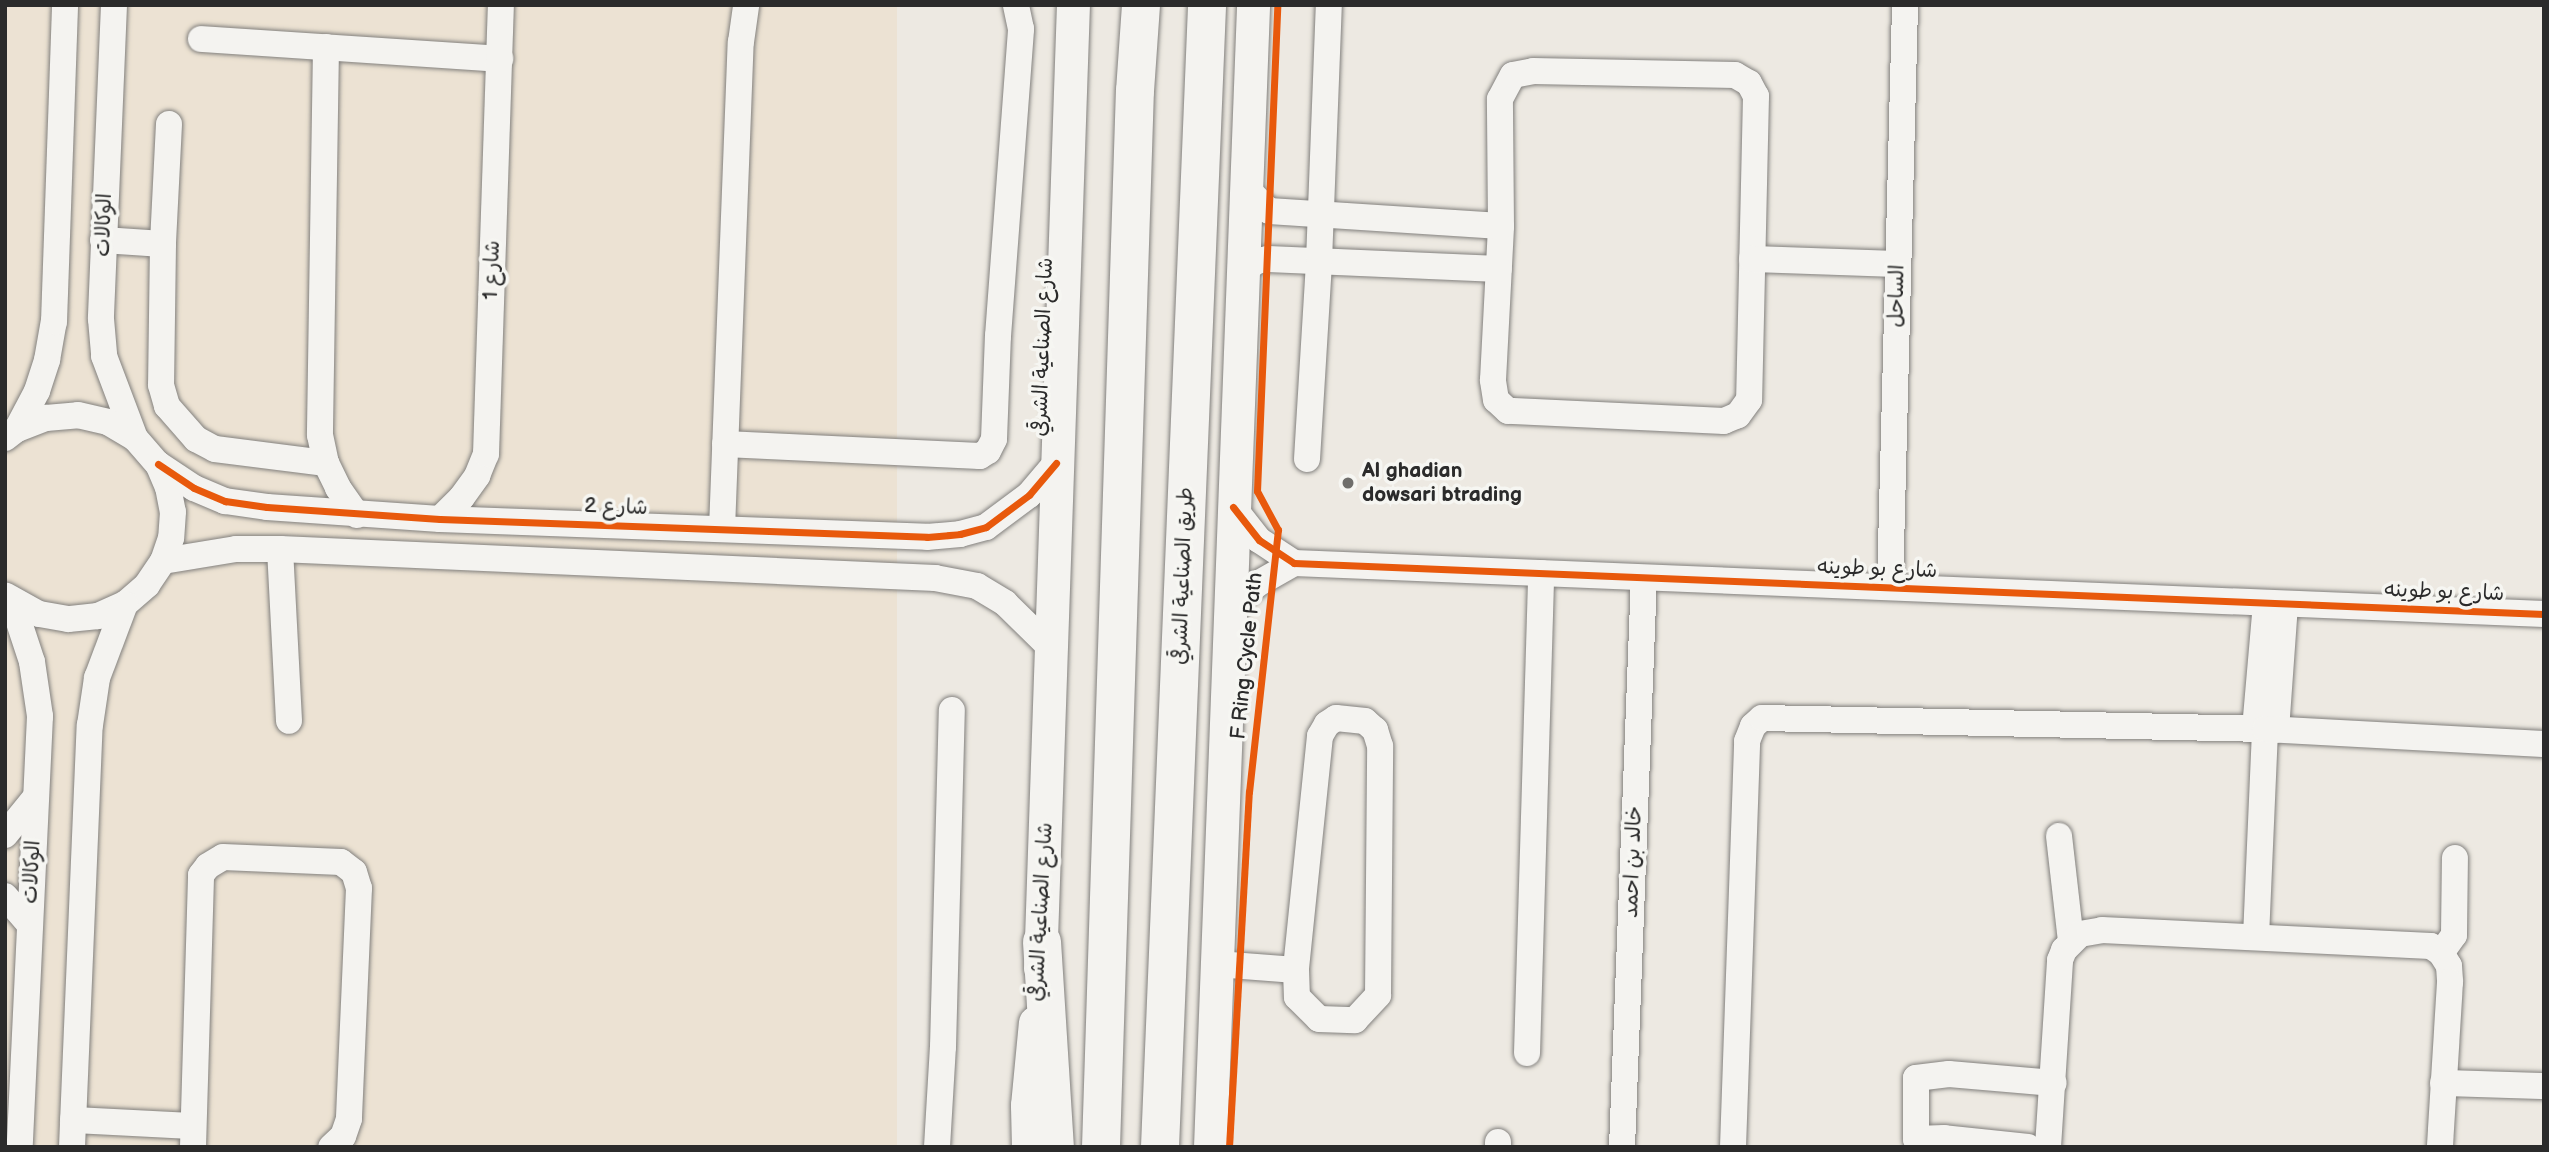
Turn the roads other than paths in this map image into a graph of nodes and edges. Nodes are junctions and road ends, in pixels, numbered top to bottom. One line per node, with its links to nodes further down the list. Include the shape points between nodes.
1 (65, 5): 28 (street, via 54,322 37,391)
2 (114, 5): 21 (street, الوكالات)
3 (501, 5): 15 (street, شارع 1)
4 (746, 5): 30 (street)
5 (1016, 5): 30 (street, via 1021,29 994,439 988,451 980,456)
6 (1073, 5): 33 (main road, شارع الصناعية الشرقي)
7 (1124, 5): 16 (highway)
8 (1141, 5): 16 (highway)
9 (1207, 5): 80 (highway, طريق الصناعية الشرقي)
10 (1253, 5): 18 (main road)
11 (1329, 5): 19 (street)
12 (1905, 5): 25 (street, الساحل)
13 (201, 39): 14 (street)
14 (326, 47): 15 (street); 32 (street, via 320,435)
15 (499, 59): 37 (street, شارع 1, via 486,454 462,498)
16 (1135, 91): 79 (highway)
17 (169, 124): 22 (street)
18 (1247, 189): 19 (street, via 1269,211); 27 (main road)
19 (1320, 213): 20 (street); 24 (street)
20 (1501, 226): 23 (street, via 1500,99 1513,75 1533,71 1735,75 1749,83 1756,96); 26 (street)
21 (103, 240): 22 (street); 29 (street, الوكالات, via 104,356)
22 (163, 244): 32 (street, via 161,385 167,406 180,424 215,450)
23 (1752, 259): 25 (street); 26 (street, via 1749,400 1738,415 1724,421 1508,411 1496,400 1493,380)
24 (1320, 261): 26 (street); 27 (street, via 1268,258); 31 (street)
25 (1898, 264): 44 (street, الساحل)
26 (1499, 269)
27 (1243, 272): 35 (main road)
28 (11, 434): 29 (street, via 46,418 78,415 108,422)
29 (135, 438): 34 (street)
30 (725, 444): 38 (street)
31 (1307, 459)
32 (326, 463): 36 (street)
33 (1056, 463): 38 (street, شارع 2, via 1010,512 986,527 960,534 927,537); 50 (main road, شارع الصناعية الشرقي)
34 (158, 464): 36 (street, شارع 2, via 194,488 225,501); 40 (street, via 173,512)
35 (1233, 507): 41 (street, via 1259,540); 48 (main road)
36 (358, 515): 37 (street, شارع 2)
37 (440, 519): 38 (street, شارع 2)
38 (722, 529)
39 (280, 549): 40 (street); 50 (street, via 935,578 977,586 996,597); 52 (street)
40 (163, 561): 47 (street, via 147,585)
41 (1294, 563): 42 (street, شارع بو طوينه); 48 (street, via 1259,583)
42 (1541, 573): 43 (street, شارع بو طوينه); 67 (street)
43 (1644, 578): 44 (street, شارع بو طوينه); 82 (street, خالد بن احمد)
44 (1890, 587): 46 (street, شارع بو طوينه)
45 (9, 598): 47 (street, via 39,614 68,619 98,615); 55 (street, الوكالات, via 32,662 40,716)
46 (2275, 603): 49 (street, شارع بو طوينه); 53 (street)
47 (125, 604): 71 (street, via 97,678 90,725)
48 (1231, 607): 65 (main road)
49 (2544, 614)
50 (1052, 649): 63 (main road, شارع الصناعية الشرقي)
51 (952, 710): 76 (street)
52 (289, 720)
53 (2265, 729): 54 (street); 61 (street); 83 (street, via 1762,718 1747,741)
54 (2544, 744)
55 (35, 798): 56 (street); 60 (street, الوكالات)
56 (5, 835)
57 (2059, 836): 62 (street)
58 (2455, 858): 64 (street, via 2454,935)
59 (5, 896): 60 (street)
60 (29, 924): 73 (street, الوكالات)
61 (2256, 937): 62 (street, via 2102,930 2080,934); 64 (street, via 2416,944)
62 (2071, 941): 68 (street, via 2060,960)
63 (1042, 942): 77 (main road, شارع الصناعية الشرقي, via 1027,1105); 78 (highway)
64 (2441, 953): 69 (street, via 2451,982)
65 (1217, 964): 66 (street); 81 (main road)
66 (1296, 970): 66 (street, via 1297,997 1319,1019 1355,1020 1378,995 1380,746 1375,730 1365,721 1336,718 1320,736)
67 (1527, 1054)
68 (2054, 1083): 84 (street, via 1949,1074 1916,1078 1916,1139); 85 (street)
69 (2443, 1083): 70 (street); 86 (street)
70 (2544, 1086)
71 (73, 1120): 72 (street); 74 (street)
72 (193, 1136): 75 (street, via 201,875 223,857 341,862 354,872 359,888 349,1119 343,1136)
73 (20, 1147)
74 (72, 1147)
75 (331, 1147)
76 (937, 1147)
77 (1028, 1147)
78 (1055, 1147)
79 (1101, 1147)
80 (1160, 1147)
81 (1210, 1147)
82 (1622, 1147)
83 (1733, 1147)
84 (2028, 1147)
85 (2048, 1147)
86 (2440, 1147)

